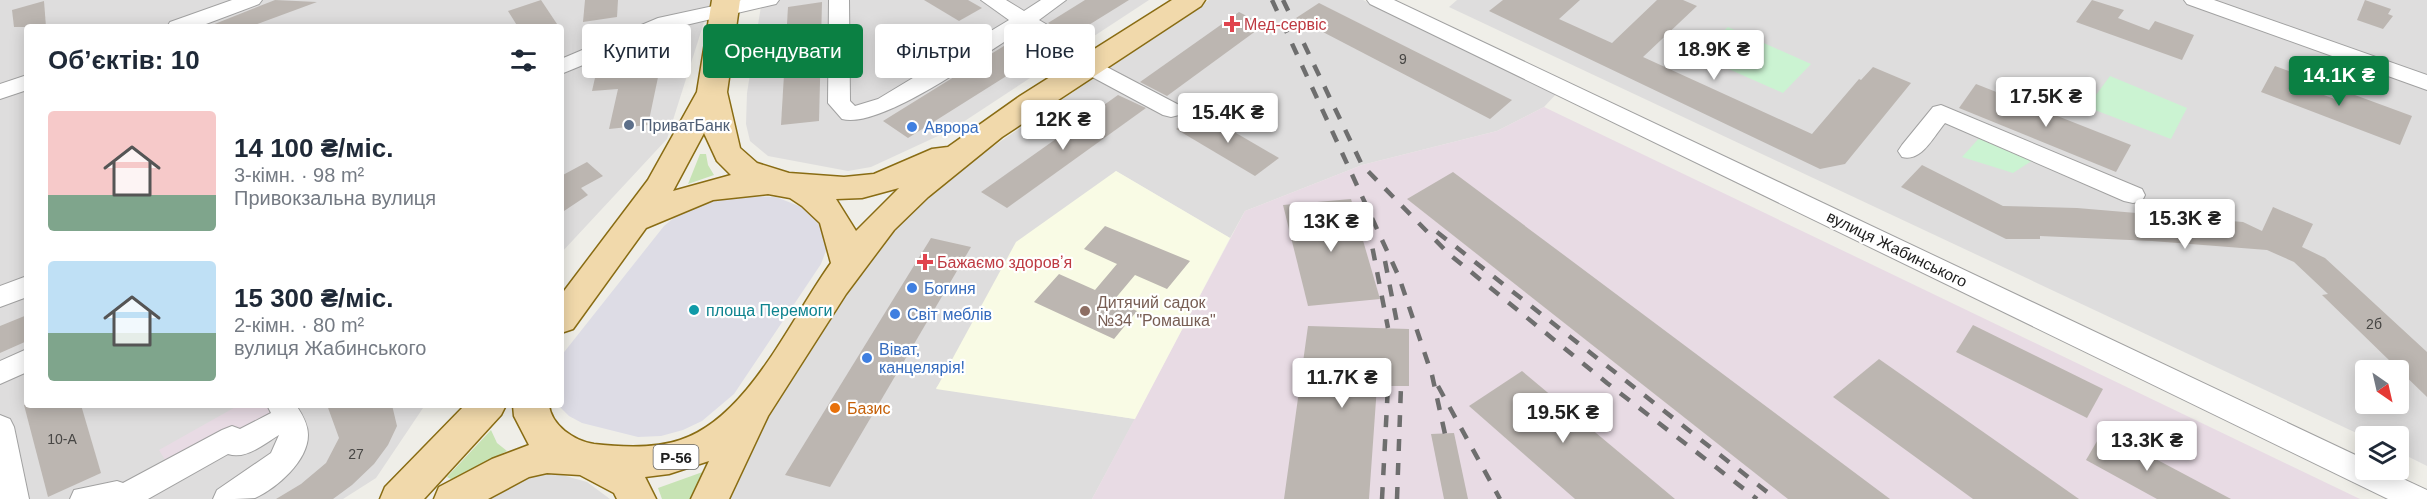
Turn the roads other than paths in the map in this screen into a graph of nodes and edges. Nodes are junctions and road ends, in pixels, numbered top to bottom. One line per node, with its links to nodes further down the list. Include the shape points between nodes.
1 (252, 0): 11 (street)
2 (769, 0): 9 (street)
3 (839, 0): 10 (street, via 839,103 850,114 886,104)
4 (991, 0): 10 (street)
5 (1056, 0): 10 (street)
6 (1191, 0): 13 (main road)
7 (1377, 0): 47 (street, вулиця Жабинського)
8 (2193, 0): 18 (street)
9 (725, 6): 14 (street, via 666,23); 20 (main road)
10 (1024, 20): 12 (street)
11 (186, 24)
12 (1030, 24)
13 (1095, 62)
14 (564, 66)
15 (1095, 66): 21 (street)
16 (1071, 78): 22 (main road)
17 (24, 83): 19 (street)
18 (2427, 83)
19 (0, 92)
20 (712, 92): 24 (main road, via 727,153 742,170); 26 (main road, via 660,186)
21 (1171, 110)
22 (978, 140): 24 (main road, via 865,187); 27 (main road, via 884,221)
23 (1910, 151): 25 (street, via 1941,112)
24 (788, 184): 26 (main road, via 733,184 706,189); 27 (main road, via 833,215 845,242)
25 (2133, 195)
26 (636, 220): 30 (main road)
27 (848, 262): 35 (main road, Р-56)
28 (24, 287): 29 (street)
29 (0, 297)
30 (564, 316)
31 (24, 361): 32 (street)
32 (0, 373)
33 (485, 408): 43 (main road)
34 (531, 408): 38 (main road, via 544,437)
35 (753, 411): 38 (main road, Р-56, via 698,450 670,459 629,464); 46 (main road)
36 (278, 414): 41 (street, via 237,445 232,438); 42 (street, via 295,429 295,439 285,458 271,473)
37 (0, 427): 39 (street)
38 (586, 459): 44 (main road, Р-56, via 540,458 517,465); 45 (main road, via 628,482)
39 (14, 499)
40 (85, 499): 41 (street, via 117,494)
41 (121, 499)
42 (228, 499)
43 (399, 499)
44 (453, 499)
45 (637, 499)
46 (710, 499)
47 (2417, 499)

